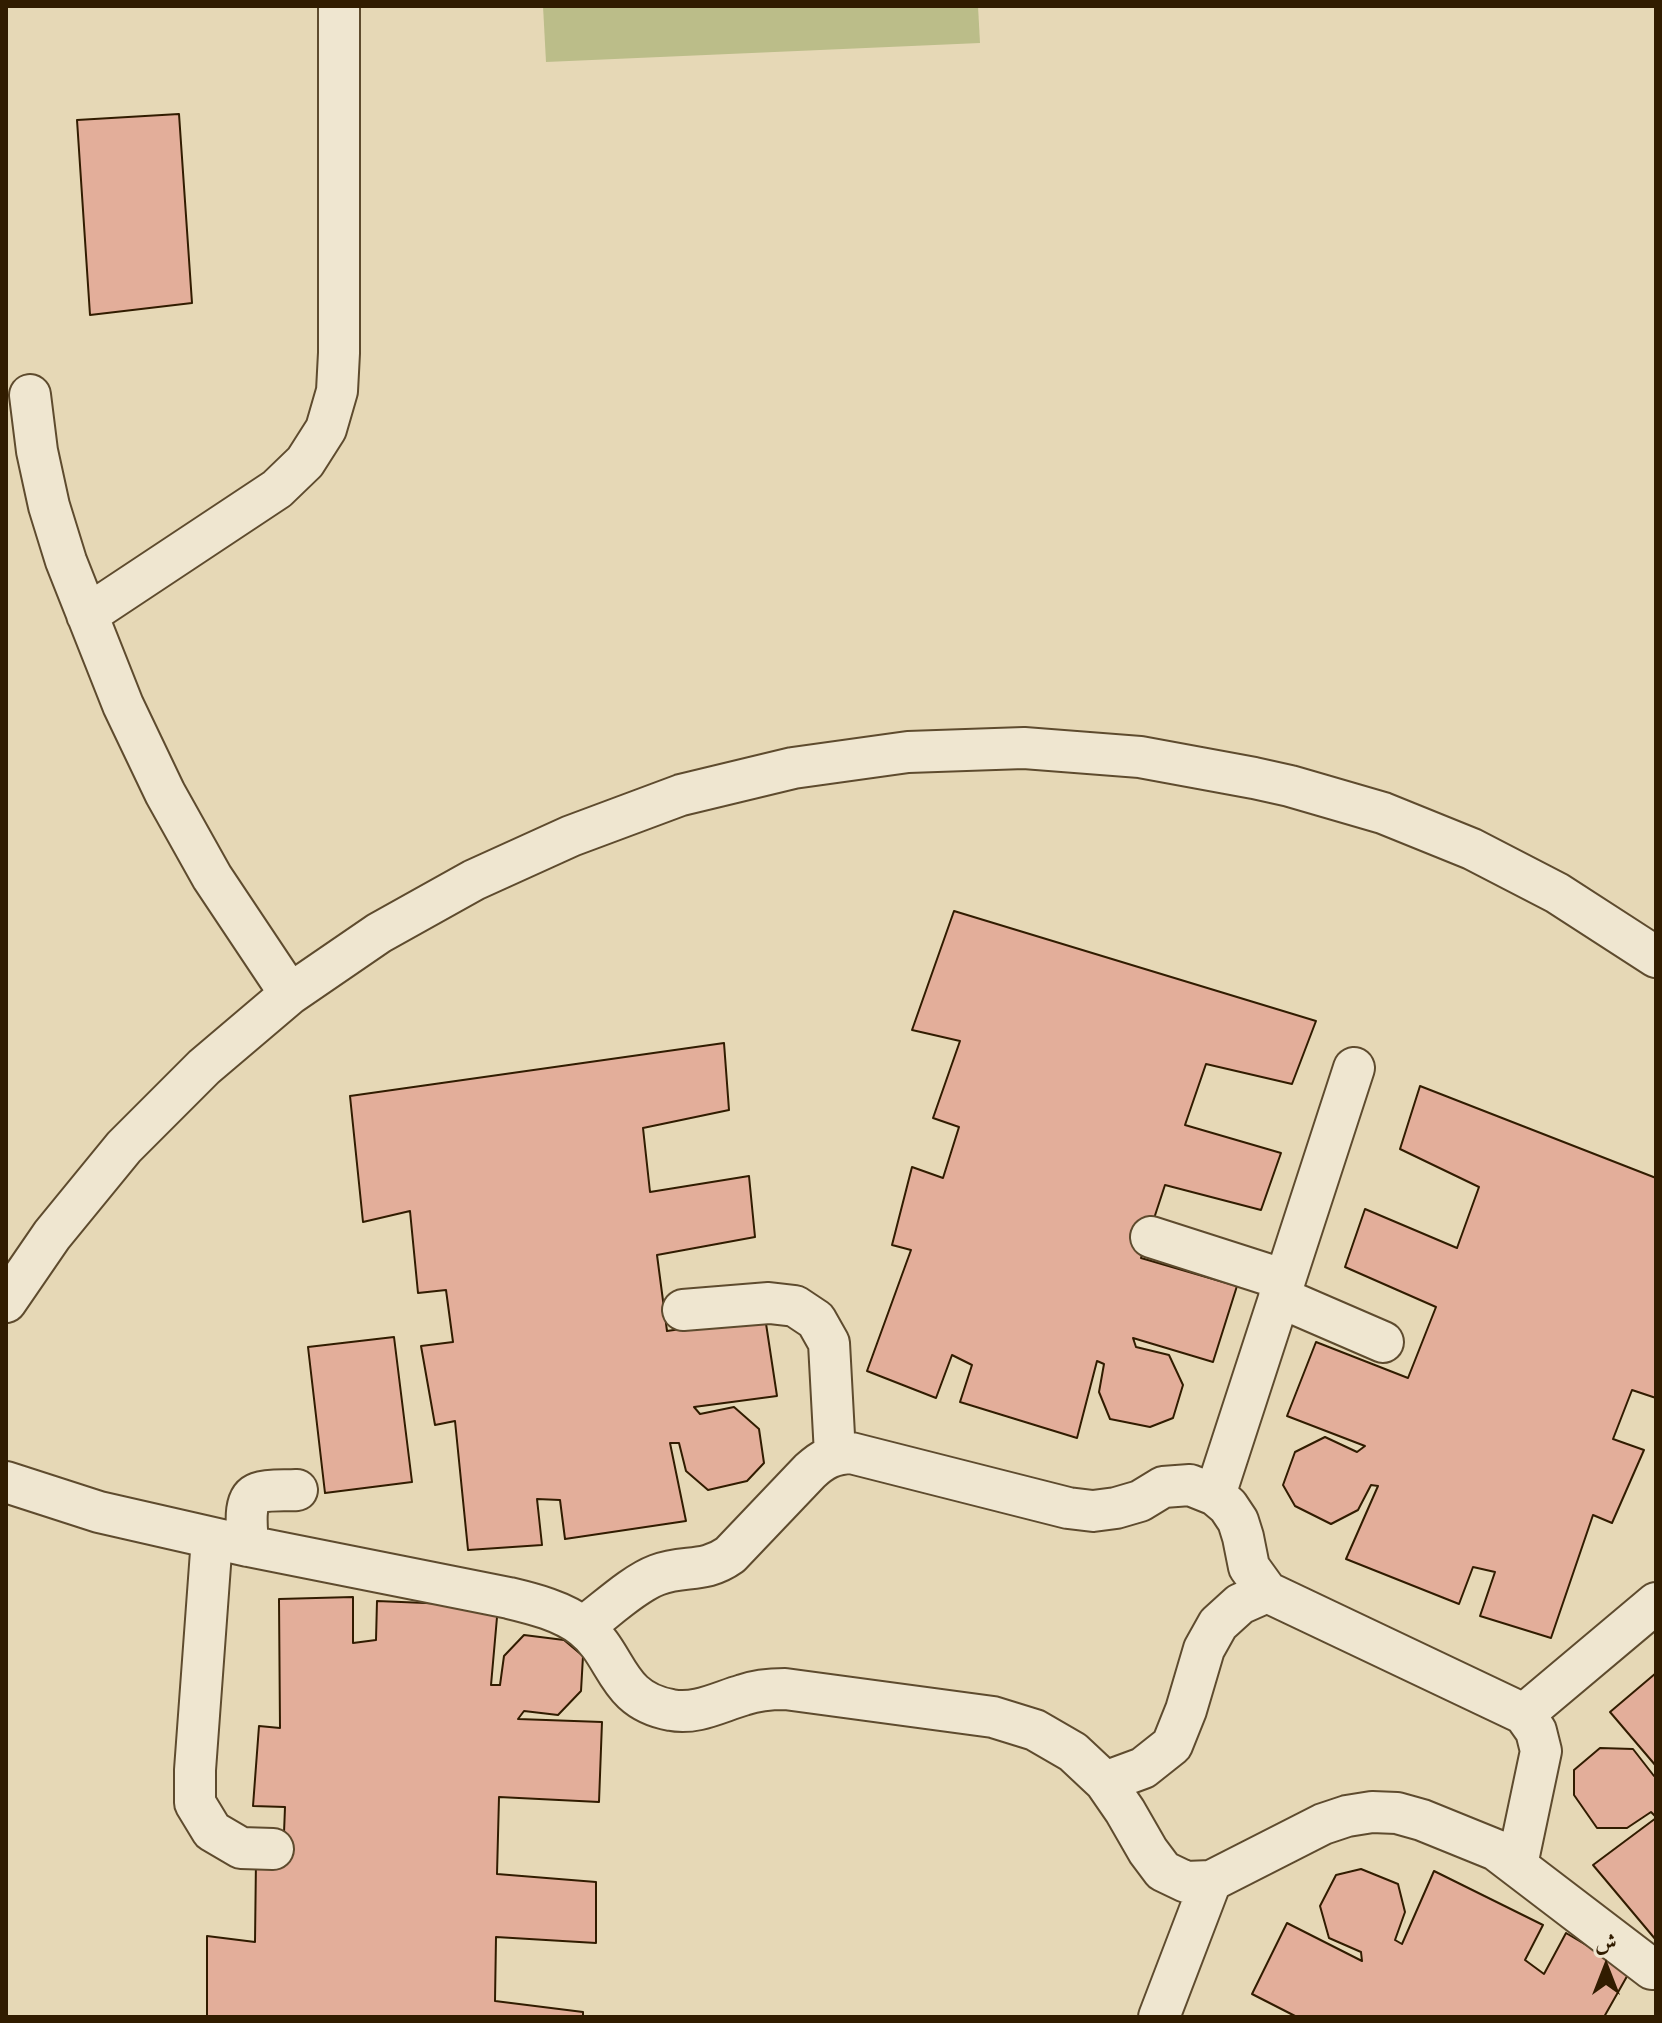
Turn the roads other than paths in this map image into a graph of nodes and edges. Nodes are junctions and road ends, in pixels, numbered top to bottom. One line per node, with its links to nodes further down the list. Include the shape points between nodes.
1 (339, 6): 3 (lane, via 339,353 337,391 326,429 305,462 277,489)
2 (30, 395): 3 (lane, via 49,506)
3 (87, 615): 5 (lane, via 165,793 212,877)
4 (1656, 957): 5 (lane, via 1557,893 1472,849 1383,813 1290,786 1140,757 1024,748 908,752 793,768 681,795 474,880 379,933)
5 (290, 994): 9 (lane, via 204,1067 124,1147)
6 (1354, 1068): 8 (lane)
7 (1151, 1237): 8 (lane)
8 (1282, 1289): 11 (lane); 15 (lane)
9 (6, 1302)
10 (683, 1310): 12 (lane, via 769,1303 795,1306 816,1320 829,1343)
11 (1383, 1342)
12 (835, 1454): 15 (lane, via 851,1453 1093,1511 1140,1501 1163,1487 1190,1485); 19 (lane, via 810,1471 730,1555 706,1568 647,1579)
13 (6, 1482): 16 (lane, via 99,1512)
14 (297, 1490): 16 (lane, via 251,1497)
15 (1215, 1495): 17 (lane, via 1238,1521 1249,1567)
16 (230, 1542): 19 (lane, via 518,1600); 22 (lane, via 195,1770 195,1803 212,1831 231,1843)
17 (1267, 1592): 20 (lane); 21 (lane, via 1240,1604 1218,1624 1204,1649 1172,1745 1143,1768)
18 (1656, 1603): 20 (lane)
19 (583, 1627): 21 (lane, via 624,1685 671,1710 698,1710 743,1694 785,1689 993,1717 1035,1730 1073,1752)
20 (1524, 1714): 23 (lane, via 1541,1751)
21 (1105, 1782): 24 (lane, via 1163,1871 1186,1882)
22 (273, 1849)
23 (1517, 1865): 24 (lane, via 1496,1850 1422,1820 1372,1812 1323,1824); 25 (lane)
24 (1211, 1881): 26 (lane)
25 (1652, 1969)
26 (1159, 2017)

